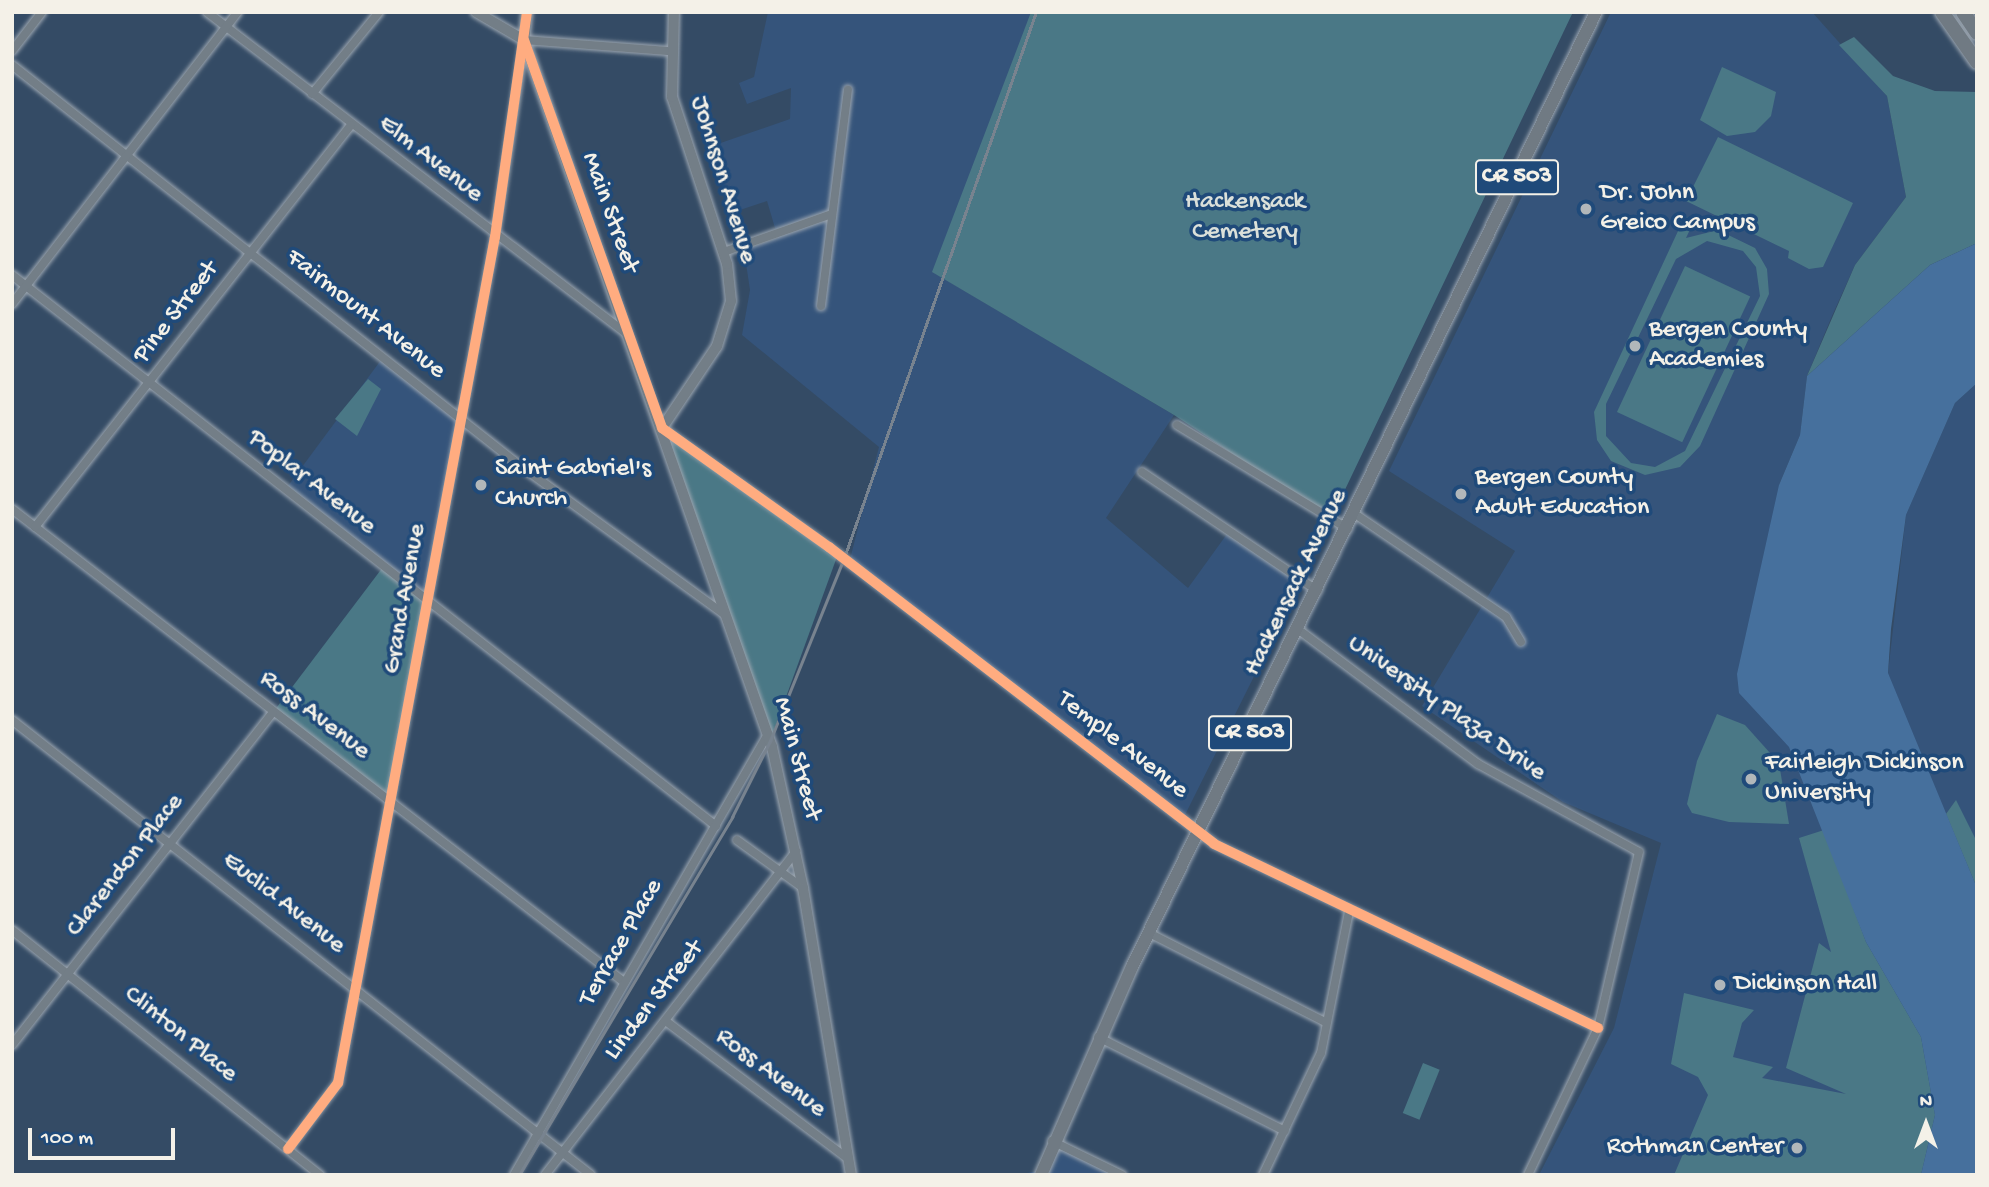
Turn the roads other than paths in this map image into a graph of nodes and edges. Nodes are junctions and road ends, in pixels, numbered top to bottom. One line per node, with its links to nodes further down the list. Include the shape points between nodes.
1 (42, 12): 14 (street)
2 (207, 12): 11 (street, Elm Avenue)
3 (238, 12): 11 (street)
4 (379, 12): 19 (street)
5 (476, 12): 13 (main road)
6 (527, 12): 13 (main road, Main Street)
7 (674, 12): 15 (main road, Johnson Avenue)
8 (1596, 12): 37 (main road, Hackensack Avenue / CR 503)
9 (1942, 12): 16 (highway)
10 (1963, 12): 12 (highway)
11 (226, 27): 19 (street, Elm Avenue); 21 (street)
12 (1977, 33)
13 (524, 40): 15 (street); 23 (street, Grand Avenue); 30 (main road, Main Street)
14 (12, 51)
15 (668, 51): 25 (main road, Johnson Avenue, via 677,118)
16 (1977, 62)
17 (12, 65): 21 (street, Fairmount Avenue)
18 (848, 90): 22 (street)
19 (312, 94): 20 (street, Elm Avenue)
20 (351, 125): 23 (street, Elm Avenue); 24 (street, Pine Street)
21 (127, 155): 24 (street, Fairmount Avenue); 27 (street)
22 (832, 214): 25 (street); 29 (street)
23 (495, 237): 30 (street, Elm Avenue); 32 (street, Grand Avenue)
24 (251, 252): 31 (street, Pine Street); 32 (street, Fairmount Avenue)
25 (724, 252): 34 (main road, Johnson Avenue, via 731,301 723,332)
26 (12, 275): 27 (street, Poplar Avenue)
27 (26, 286): 28 (street); 31 (street, Poplar Avenue)
28 (12, 304)
29 (821, 306)
30 (630, 336): 34 (main road, Main Street)
31 (149, 383): 38 (street, Pine Street); 41 (street, Poplar Avenue)
32 (462, 417): 41 (street, Grand Avenue); 42 (street, Fairmount Avenue)
33 (1177, 425): 39 (street)
34 (662, 428): 42 (main road, Main Street); 50 (street, Temple Avenue, via 829,547)
35 (1142, 472): 40 (street)
36 (12, 509): 38 (street, Ross Avenue)
37 (1355, 514): 39 (main road, Hackensack Avenue / CR 503); 44 (street, via 1506,617)
38 (35, 527): 45 (street, Ross Avenue)
39 (1348, 529): 40 (main road, Hackensack Avenue / CR 503)
40 (1318, 591): 43 (main road, Hackensack Avenue / CR 503)
41 (429, 602): 48 (street, Grand Avenue); 49 (street, Poplar Avenue)
42 (730, 618): 47 (main road, Main Street)
43 (1299, 630): 50 (main road, Hackensack Avenue / CR 503); 64 (street, University Plaza Drive, via 1478,764 1639,852)
44 (1521, 642)
45 (273, 712): 48 (street, Ross Avenue); 52 (street, Clarendon Place)
46 (12, 720): 52 (street, Euclid Avenue)
47 (768, 734): 49 (street, Terrace Place); 53 (main road, Main Street)
48 (391, 801): 60 (street, Ross Avenue); 61 (street, Grand Avenue)
49 (716, 826): 60 (street, Terrace Place)
50 (1200, 835): 56 (street, Temple Avenue); 58 (main road, Hackensack Avenue / CR 503)
51 (737, 840): 54 (street)
52 (171, 842): 59 (street, Clarendon Place); 61 (street, Euclid Avenue)
53 (796, 851): 54 (street, Linden Street); 55 (main road, Main Street)
54 (780, 872): 55 (street); 62 (street, Linden Street)
55 (803, 888): 72 (main road, Main Street)
56 (1349, 911): 63 (street); 64 (street, Temple Avenue)
57 (12, 930): 59 (street, Clinton Place)
58 (1149, 933): 63 (street); 65 (main road, Hackensack Avenue / CR 503)
59 (68, 973): 66 (street, Clarendon Place); 70 (street, Clinton Place)
60 (624, 982): 68 (street, Terrace Place)
61 (356, 989): 68 (street, Euclid Avenue); 70 (street, Grand Avenue, via 338,1083)
62 (667, 1022): 71 (street, Linden Street); 72 (street, Ross Avenue)
63 (1327, 1023): 67 (street, via 1321,1054)
64 (1598, 1028): 81 (street, University Plaza Drive)
65 (1098, 1037): 67 (street); 69 (main road, Hackensack Avenue / CR 503)
66 (12, 1045)
67 (1285, 1131): 80 (street)
68 (536, 1132): 71 (street, Euclid Avenue); 74 (street, Terrace Place)
69 (1052, 1141): 78 (main road, Hackensack Avenue / CR 503); 79 (street)
70 (288, 1149): 73 (street, Clinton Place)
71 (561, 1152): 75 (street, Linden Street); 76 (street, Euclid Avenue)
72 (848, 1160): 77 (main road, Main Street)
73 (320, 1175)
74 (514, 1175)
75 (545, 1175)
76 (591, 1175)
77 (851, 1175)
78 (1041, 1175)
79 (1122, 1175)
80 (1263, 1175)
81 (1528, 1175)

